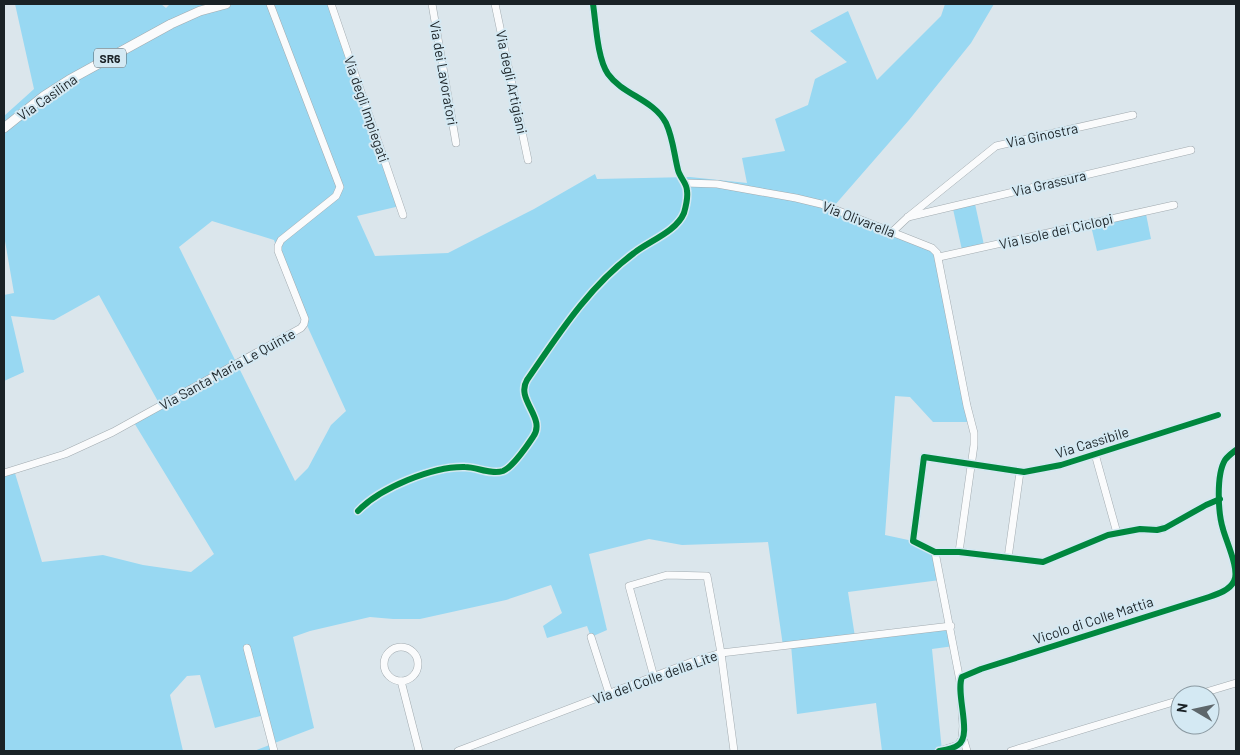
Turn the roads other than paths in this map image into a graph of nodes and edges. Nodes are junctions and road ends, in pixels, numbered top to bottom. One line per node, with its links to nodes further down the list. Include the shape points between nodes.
1 (226, 4): 8 (main road, Via Casilina / SR6, via 171,24 69,80)
2 (270, 4): 23 (street, Via Santa Maria Le Quinte, via 340,187 336,196 281,240 278,246 304,324 113,432 64,454)
3 (331, 4): 14 (street, Via degli Impiegati)
4 (432, 4): 9 (street, Via dei Lavoratori)
5 (495, 4): 11 (street, Via degli Artigiani)
6 (593, 4): 12 (street, via 606,71 652,107 666,123 679,172)
7 (1134, 115): 15 (street, Via Ginostra, via 996,146)
8 (4, 128)
9 (456, 143)
10 (1191, 150): 15 (street, Via Grassura)
11 (528, 160)
12 (686, 183): 16 (street, Via Olivarella, via 717,184 796,198 821,204); 25 (street, via 687,201 680,220 630,256 600,283 525,382 524,393 537,430 510,466 500,472 464,467 431,473 376,496)
13 (1174, 204): 17 (street, Via Isole dei Ciclopi)
14 (403, 215)
15 (908, 216): 16 (street, Via Ginostra)
16 (891, 232): 17 (street, Via Olivarella, via 932,248)
17 (939, 257): 21 (street, via 966,406 974,433)
18 (1218, 415): 20 (street, Via Cassibile)
19 (1236, 450): 24 (street, via 1223,464)
20 (1095, 454): 22 (street, Via Cassibile, via 1061,465); 26 (street)
21 (971, 464): 22 (street, Via Cassibile); 27 (street, Via Cassibile, via 924,457 913,541); 28 (street)
22 (1020, 472): 29 (street)
23 (4, 473)
24 (1220, 499): 26 (street, via 1165,528); 30 (street, via 1222,525 1236,571)
25 (358, 512)
26 (1117, 533): 29 (street, via 1046,561)
27 (935, 552): 28 (street); 31 (street)
28 (959, 552): 29 (street)
29 (1008, 558)
30 (1235, 583): 37 (street, Vicolo di Colle Mattia, via 1209,597 980,668)
31 (951, 626): 34 (street, Via del Colle della Lite); 37 (street)
32 (591, 637): 40 (street)
33 (247, 648): 43 (street)
34 (721, 653): 35 (street, Via del Colle della Lite); 35 (street, via 707,576 666,575 629,586); 46 (street)
35 (654, 676): 40 (street, Via del Colle della Lite)
36 (401, 681): 36 (street, via 392,678 384,665 386,655 399,647 410,649 418,662 412,677); 44 (street)
37 (960, 681): 42 (street)
38 (1236, 683): 39 (street)
39 (1220, 688)
40 (609, 693): 45 (street, Via del Colle della Lite)
41 (1170, 703): 49 (street)
42 (962, 739): 47 (street, via 958,745); 48 (street)
43 (274, 751)
44 (419, 751)
45 (459, 751)
46 (734, 751)
47 (939, 751)
48 (967, 751)
49 (1011, 751)

